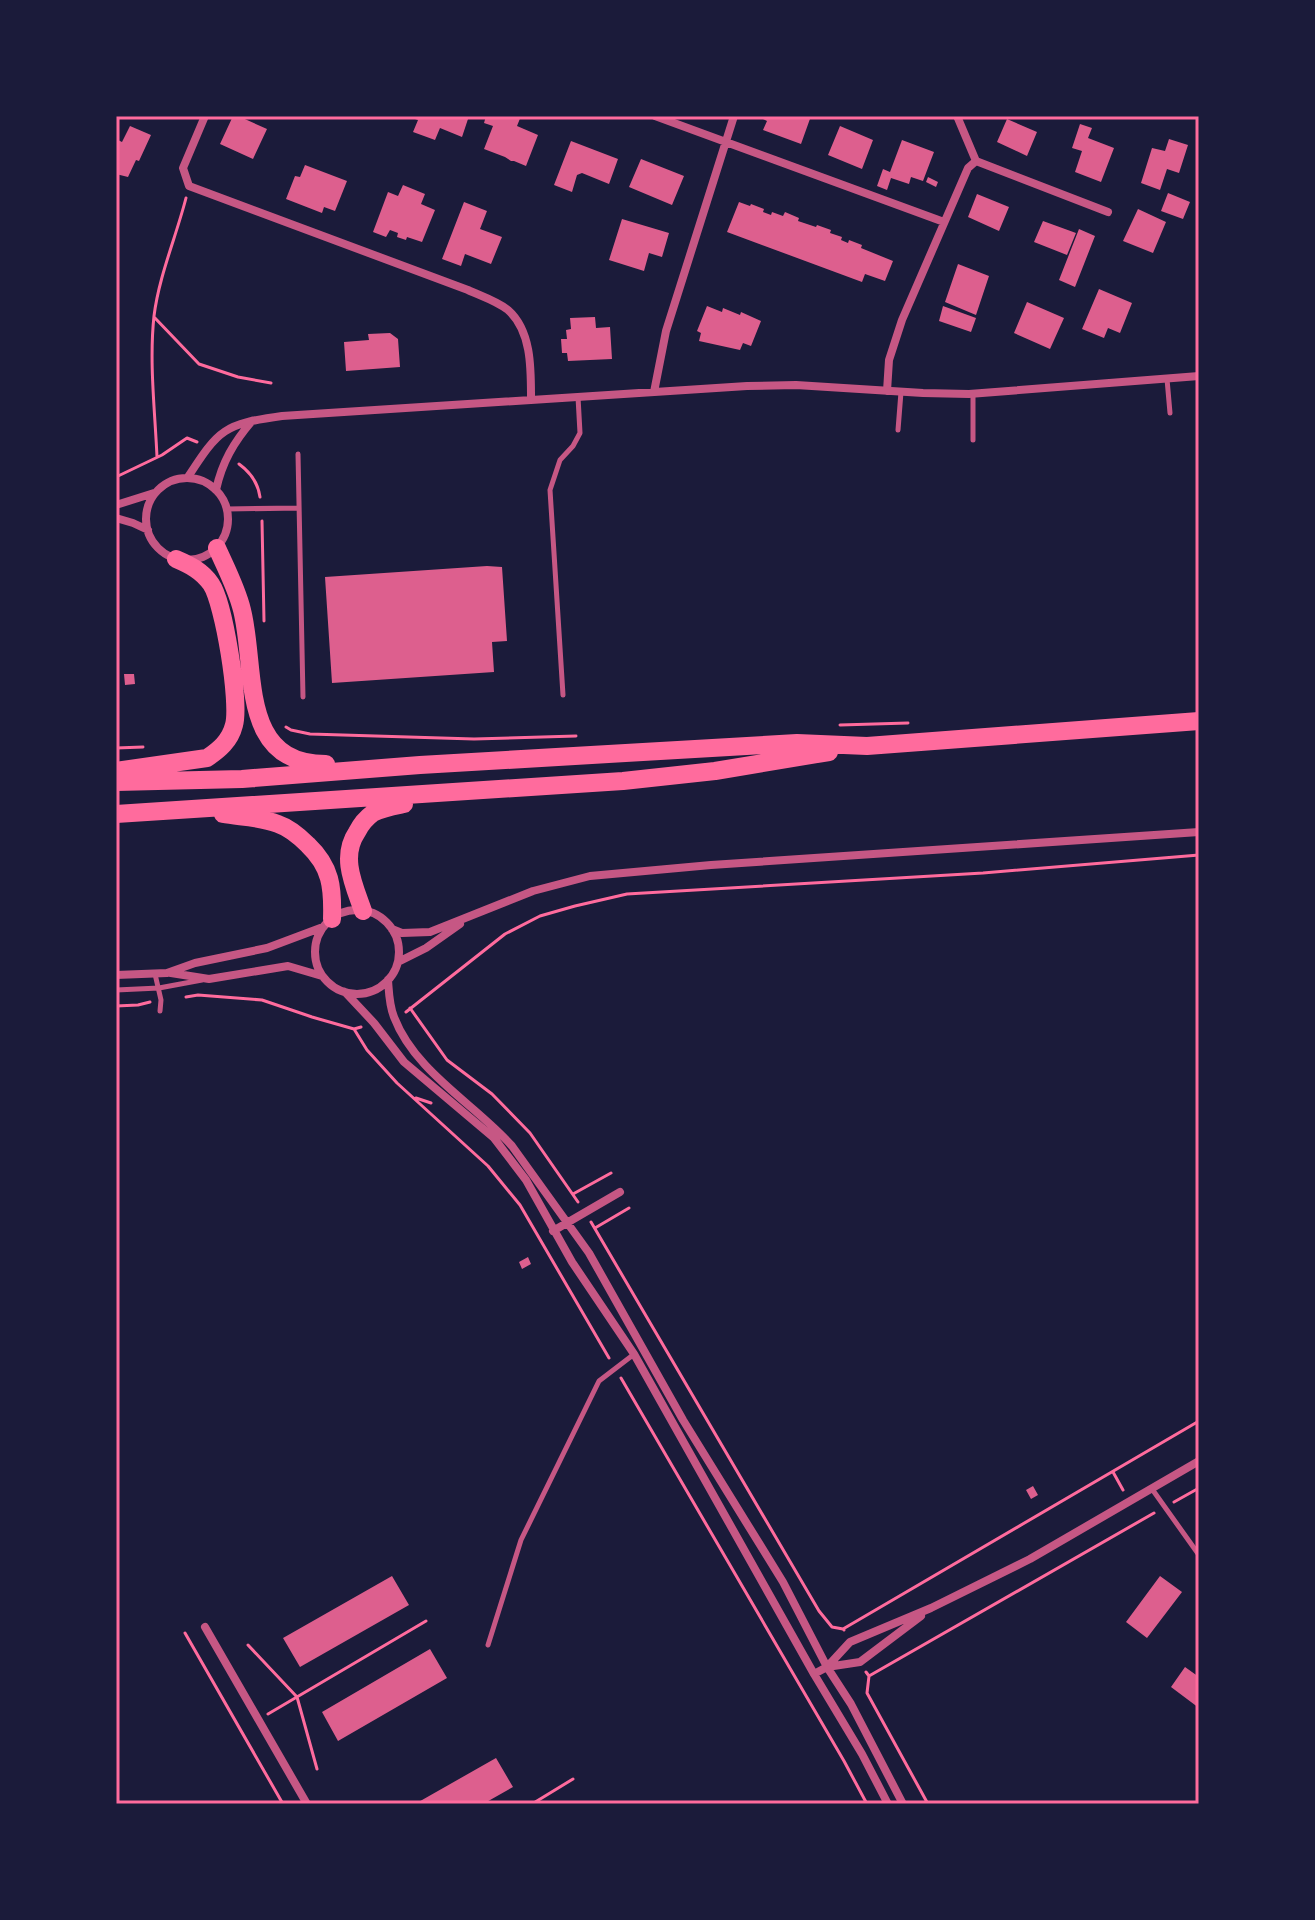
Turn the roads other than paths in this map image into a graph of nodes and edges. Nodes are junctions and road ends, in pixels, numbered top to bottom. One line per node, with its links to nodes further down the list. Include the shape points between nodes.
1 (205, 116): 16 (street, via 183,168 189,186 500,305 519,324 524,338)
2 (655, 116): 5 (street)
3 (734, 116): 5 (street)
4 (957, 116): 6 (street)
5 (725, 142): 8 (street); 12 (street, via 666,331)
6 (976, 161): 7 (street); 8 (street)
7 (1108, 212)
8 (944, 222): 11 (street, via 902,320 889,360)
9 (1199, 376): 10 (street)
10 (1167, 378): 14 (street); 17 (lane)
11 (887, 391): 12 (street, via 796,385); 13 (street)
12 (654, 392): 15 (street)
13 (901, 392): 14 (street); 19 (lane)
14 (973, 394): 20 (lane)
15 (578, 397): 16 (street); 32 (lane, via 580,433 560,460 550,490)
16 (531, 400): 18 (street)
17 (1170, 413)
18 (253, 420): 22 (street, via 222,431); 23 (street, via 227,456)
19 (898, 430)
20 (973, 440)
21 (298, 454): 26 (lane)
22 (188, 477): 23 (street); 24 (street)
23 (216, 490): 27 (street)
24 (155, 493): 25 (street); 29 (street, via 146,516)
25 (116, 505)
26 (299, 508): 27 (lane); 33 (lane)
27 (227, 509): 30 (street, via 225,536)
28 (116, 518): 29 (street)
29 (148, 530): 31 (street, via 163,553)
30 (217, 548): 31 (street, via 198,559); 36 (highway, via 243,612 259,721 270,742 282,753 314,764)
31 (176, 559): 37 (highway, via 196,567 220,603 235,723 230,737 207,758)
32 (563, 695)
33 (303, 697)
34 (1199, 721): 35 (highway)
35 (867, 746): 36 (highway, via 797,743); 39 (highway, via 699,773)
36 (420, 765): 38 (highway, via 242,779)
37 (116, 771)
38 (116, 782)
39 (449, 793): 40 (highway); 43 (highway, via 376,811 365,819 348,853)
40 (148, 813): 41 (highway); 45 (highway, via 222,814 277,823 297,834 320,856 330,878)
41 (116, 814)
42 (1199, 832): 44 (street, via 590,876 533,891)
43 (363, 911): 45 (street, via 352,910); 46 (street)
44 (467, 919): 46 (street, via 418,934); 47 (street)
45 (328, 923): 48 (street, via 267,948); 51 (street, via 315,952)
46 (392, 929): 47 (street)
47 (398, 962): 53 (street)
48 (167, 973): 49 (street); 52 (street)
49 (155, 974): 50 (street); 54 (lane)
50 (116, 975)
51 (323, 977): 52 (street, via 288,966); 56 (street)
52 (209, 979): 54 (lane)
53 (388, 980): 56 (street, via 372,992); 59 (street, via 394,1017 407,1041 436,1076 512,1146)
54 (159, 988): 55 (lane); 57 (lane)
55 (116, 990)
56 (345, 992): 60 (street, via 404,1062 494,1138 526,1180)
57 (160, 1011)
58 (620, 1192): 59 (street)
59 (566, 1223): 60 (street); 68 (street, via 589,1253 783,1582)
60 (553, 1231): 61 (street)
61 (634, 1354): 67 (lane, via 599,1381 521,1540); 69 (street)
62 (1199, 1461): 63 (street)
63 (1152, 1489): 64 (lane); 65 (street)
64 (1199, 1555)
65 (931, 1608): 68 (street, via 850,1642); 68 (street, via 860,1662)
66 (205, 1627): 70 (street)
67 (488, 1645)
68 (827, 1667): 69 (street); 72 (street)
69 (814, 1674): 71 (street)
70 (307, 1804)
71 (888, 1804)
72 (903, 1804)

